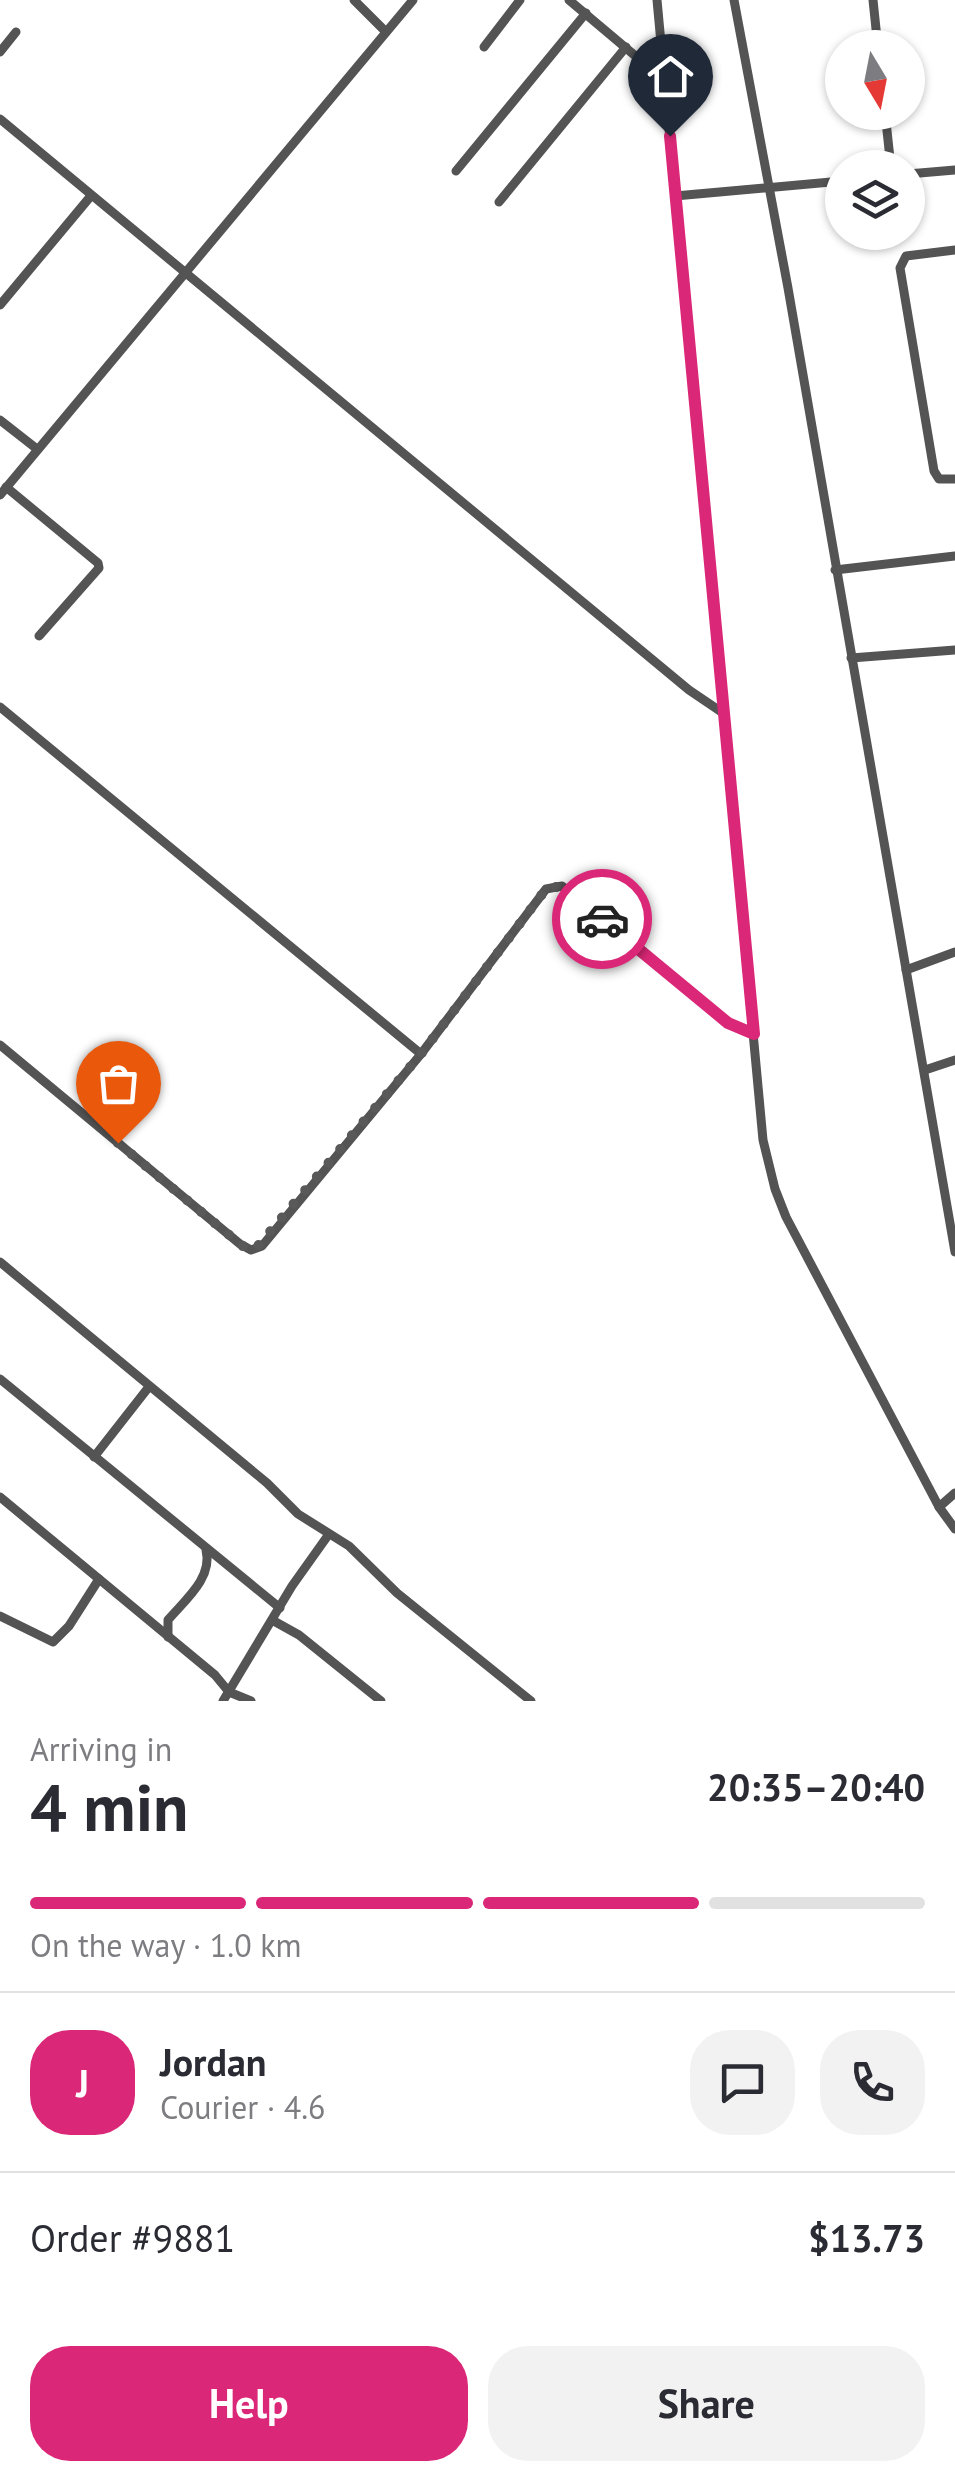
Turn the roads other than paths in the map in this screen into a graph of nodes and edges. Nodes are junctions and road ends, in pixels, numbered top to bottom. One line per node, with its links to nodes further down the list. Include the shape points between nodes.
1 (354, 0): 11 (street)
2 (413, 0): 11 (street)
3 (520, 0): 12 (street)
4 (569, 0): 8 (street)
5 (657, 0): 15 (street)
6 (734, 0): 21 (street)
7 (873, 0): 9 (street)
8 (586, 13): 13 (street); 17 (street)
9 (876, 30)
10 (16, 32): 14 (street)
11 (386, 32): 26 (street)
12 (484, 47)
13 (626, 47): 15 (street); 24 (street)
14 (0, 52)
15 (664, 76): 23 (street)
16 (2, 125): 22 (street)
17 (456, 170)
18 (955, 170): 19 (street)
19 (925, 173)
20 (825, 183): 21 (street)
21 (770, 188): 23 (street); 33 (street)
22 (90, 196): 26 (street); 27 (street)
23 (675, 196): 38 (street)
24 (499, 202)
25 (955, 250): 30 (street, via 906,256 900,268 934,471 939,479)
26 (186, 274): 29 (street); 38 (street)
27 (0, 305)
28 (0, 420): 29 (street)
29 (37, 450): 31 (street)
30 (955, 479)
31 (3, 491): 34 (street, via 98,563)
32 (955, 556): 33 (street)
33 (836, 570): 36 (street)
34 (39, 636)
35 (955, 650): 36 (street)
36 (851, 658): 40 (street)
37 (0, 707): 43 (street)
38 (723, 713): 41 (street)
39 (955, 952): 40 (street)
40 (906, 970): 45 (street)
41 (754, 1034): 43 (street, via 728,1023 555,886 546,889); 53 (street, via 763,1140 775,1189)
42 (0, 1045): 43 (street, via 251,1250 262,1246)
43 (421, 1054)
44 (955, 1060): 45 (street)
45 (925, 1070): 46 (street)
46 (955, 1252)
47 (0, 1262): 49 (street)
48 (0, 1380): 50 (street)
49 (148, 1388): 50 (street); 55 (street)
50 (94, 1458): 56 (street)
51 (955, 1493): 53 (street)
52 (0, 1498): 57 (street)
53 (938, 1507): 54 (street)
54 (955, 1530)
55 (330, 1534): 58 (street); 65 (street)
56 (206, 1550): 58 (street); 61 (street, via 205,1575 168,1620)
57 (99, 1579): 59 (street, via 53,1642); 61 (street)
58 (280, 1608): 60 (street)
59 (0, 1616)
60 (272, 1620): 62 (street); 64 (street)
61 (168, 1637): 62 (street, via 214,1675)
62 (226, 1696): 63 (street)
63 (250, 1701)
64 (381, 1701)
65 (531, 1701)

